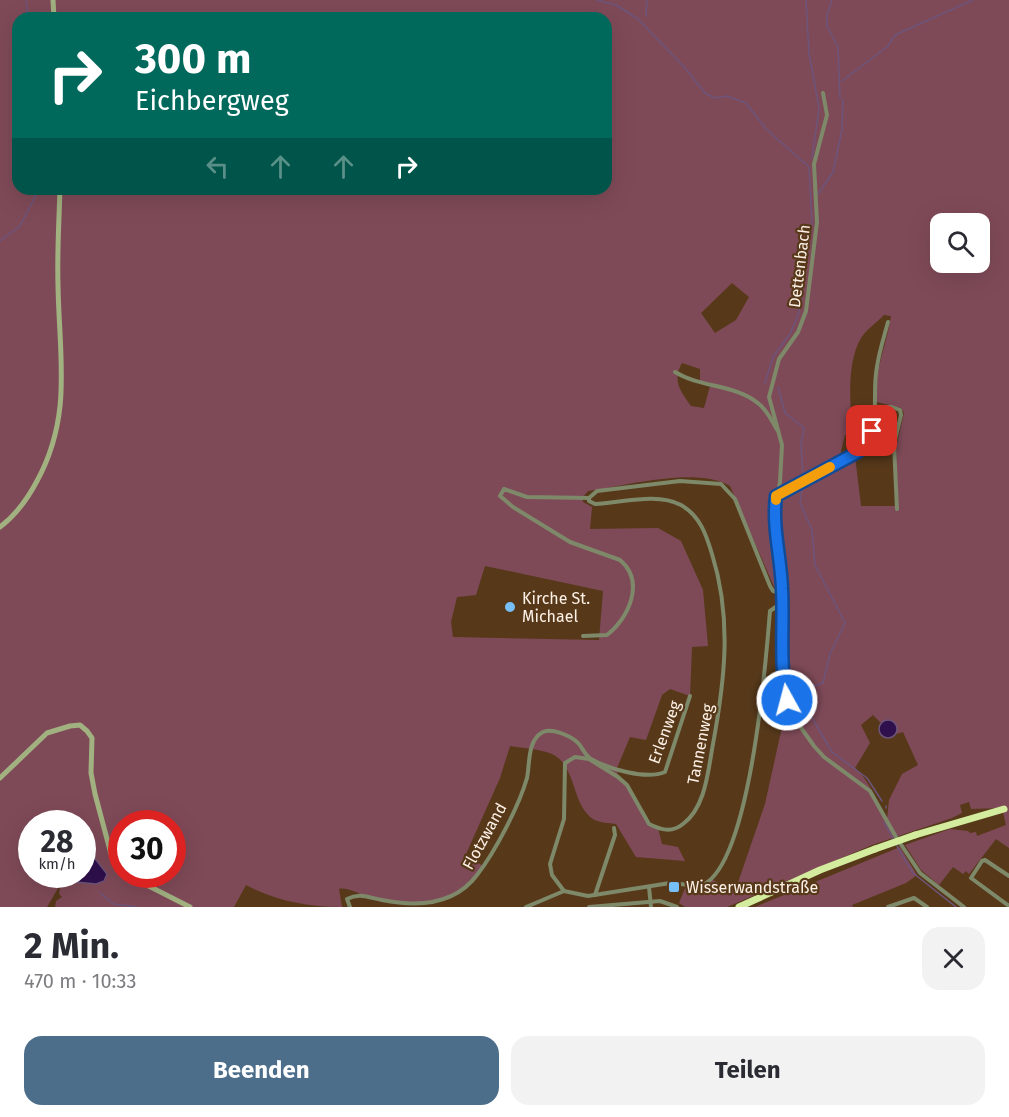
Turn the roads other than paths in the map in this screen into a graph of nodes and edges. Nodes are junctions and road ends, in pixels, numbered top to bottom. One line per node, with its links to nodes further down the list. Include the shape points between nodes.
1 (823, 93): 6 (street, Dettenbach, via 827,115 814,164 817,222 806,311 779,359 769,397)
2 (60, 195): 10 (street, via 62,409 43,471 30,494)
3 (888, 322): 5 (street, via 876,368)
4 (675, 372): 6 (street, via 700,383 733,390 758,403)
5 (876, 407): 7 (street, via 872,431 858,452); 9 (street, via 900,410 894,444)
6 (780, 434): 7 (street, Dettenbach, via 782,462)
7 (776, 496): 11 (street, Dettenbach, via 775,534)
8 (589, 498): 11 (street, via 597,491 680,481 721,484 735,499 770,586); 13 (street, via 533,498 504,489 501,492 503,500 570,542 626,565 632,581 626,617 607,635); 15 (street, Tannenweg, via 595,504 668,501 695,516 715,561 726,629 722,692 708,776 694,812 684,824 668,830 649,824 627,785)
9 (897, 509)
10 (0, 527)
11 (783, 593): 12 (street, Dettenbach)
12 (783, 602): 21 (street, via 770,611 762,701 746,792 720,870 713,880 700,886 670,883); 36 (street, Dettenbach, via 783,676 792,713 818,751 870,791 920,873)
13 (583, 636)
14 (690, 696): 15 (street, Erlenweg, via 665,772 657,776 641,774)
15 (590, 759): 23 (street, via 570,759 564,769 564,819 550,864 552,875); 28 (street, Flotzwand, via 576,742 554,731 544,731 536,738 522,792 475,878 455,896 426,904 393,903 358,894 347,899)
16 (0, 778): 19 (street, via 47,734 80,725 92,738 91,773)
17 (1004, 809): 33 (highway, bridge, via 875,849)
18 (614, 828): 24 (street)
19 (108, 843)
20 (1009, 876): 26 (street, via 986,860 971,878)
21 (649, 887): 24 (street); 25 (street)
22 (153, 888): 27 (street)
23 (564, 891): 24 (street); 29 (street)
24 (595, 895)
25 (651, 901): 30 (street); 31 (street); 32 (street)
26 (1009, 906)
27 (190, 907)
28 (350, 907)
29 (526, 907)
30 (589, 907)
31 (651, 907)
32 (677, 907)
33 (740, 907)
34 (888, 907): 35 (street, via 914,898)
35 (927, 907)
36 (964, 907)

